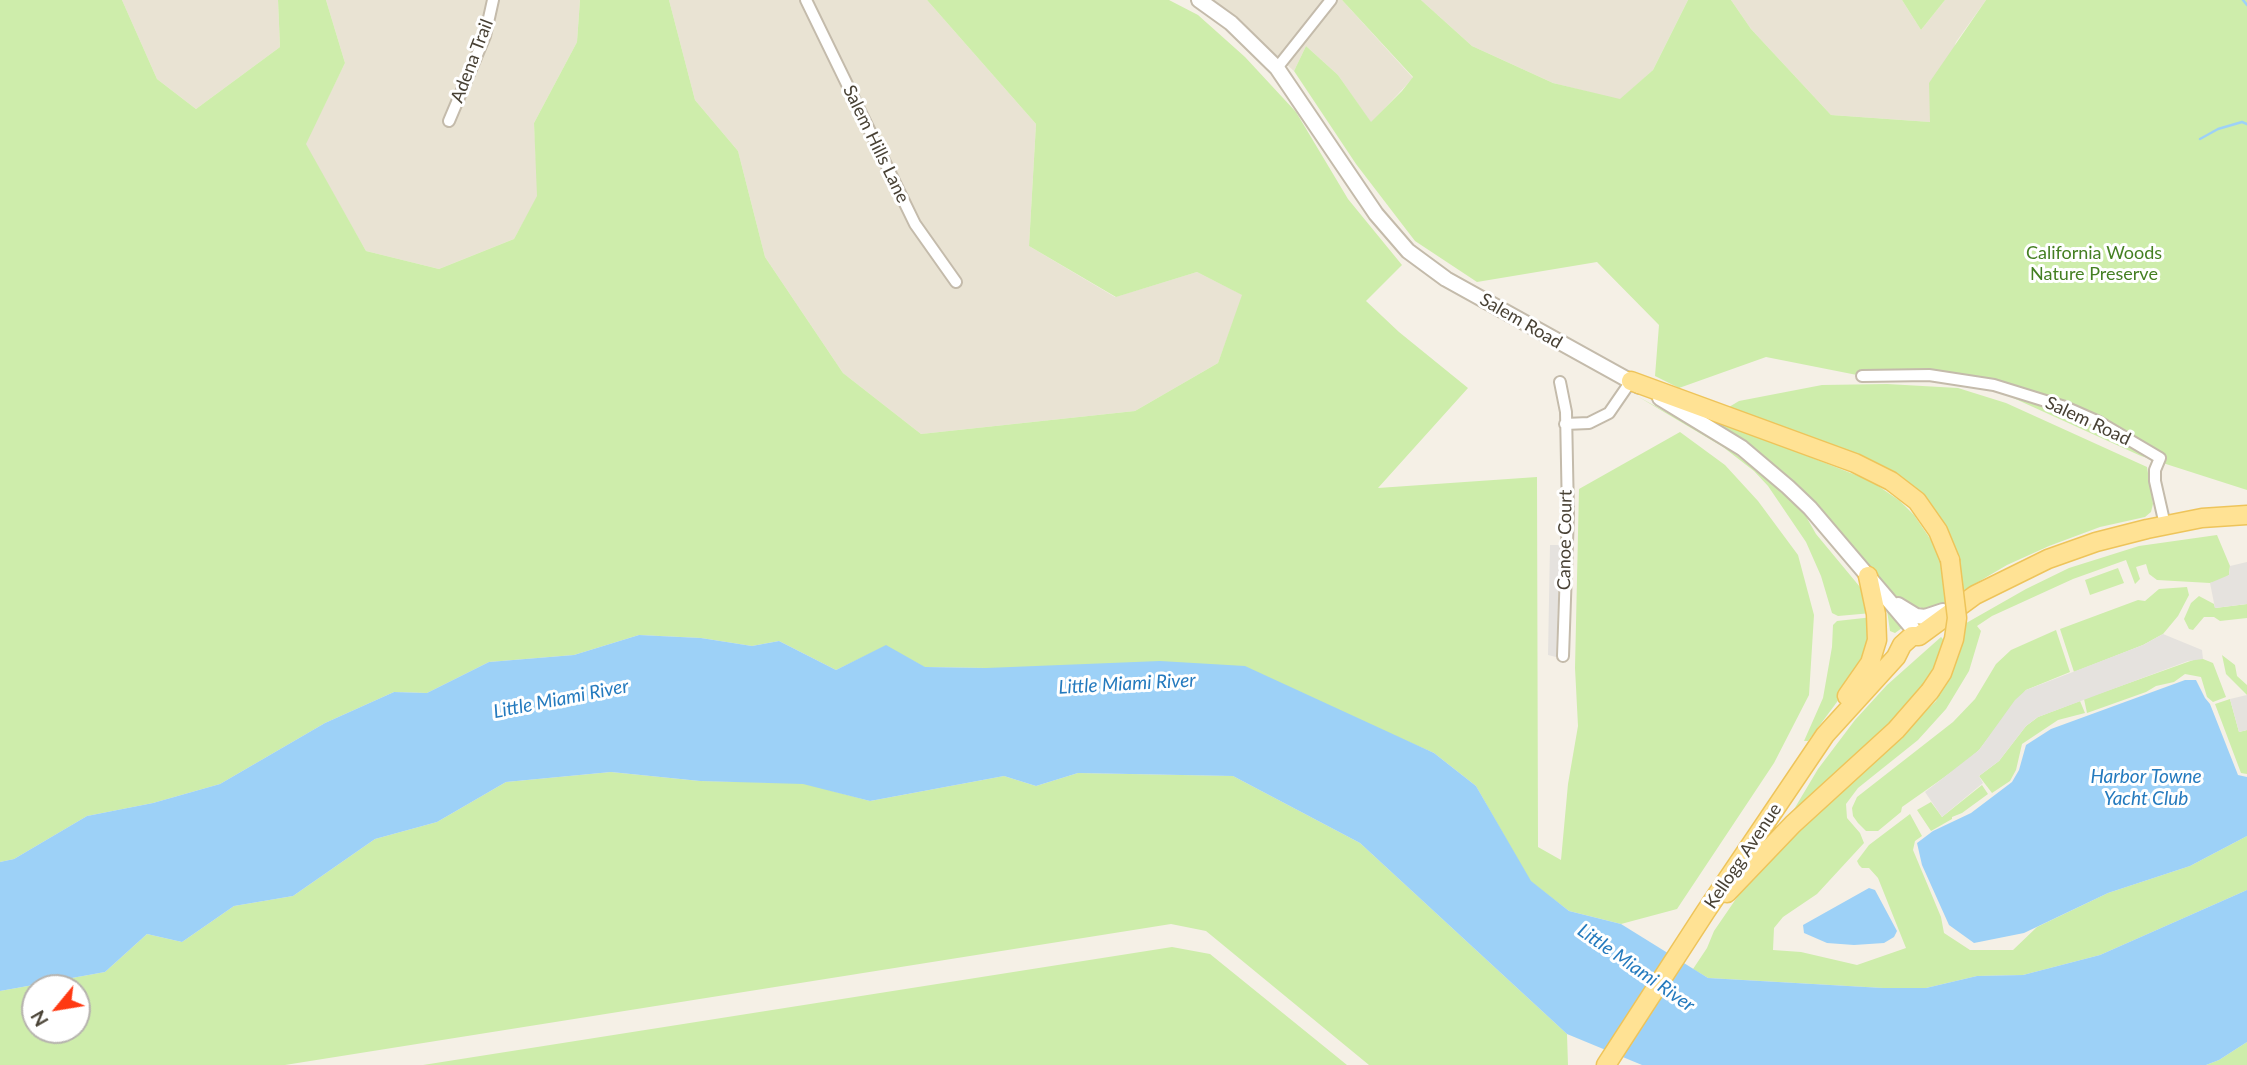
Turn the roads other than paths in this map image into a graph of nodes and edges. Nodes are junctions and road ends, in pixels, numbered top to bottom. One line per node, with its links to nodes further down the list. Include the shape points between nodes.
1 (493, 0): 6 (street, Adena Trail, via 481,48)
2 (806, 0): 7 (street, Salem Hills Lane, via 915,225)
3 (1199, 0): 5 (street, Salem Road, via 1231,23)
4 (1331, 0): 5 (street)
5 (1277, 68): 9 (street, Salem Road, via 1376,214 1408,251 1446,279)
6 (449, 121)
7 (956, 282)
8 (1862, 376): 13 (street, Salem Road, via 1929,375 1994,385 2099,422 2160,457 2155,481)
9 (1631, 381): 11 (street, via 1609,413 1589,423); 14 (street, Salem Road, via 1714,430 1765,467 1810,508); 20 (main road, bridge, via 1854,463 1891,481 1917,501 1938,531 1950,560 1957,618 1954,639 1930,691 1896,730)
10 (1560, 382): 11 (street, Canoe Court)
11 (1566, 424): 18 (street, Canoe Court)
12 (2247, 515): 13 (main road, Kellogg Avenue)
13 (2165, 525): 16 (main road, Kellogg Avenue, via 2048,559 1996,583)
14 (1868, 576): 15 (street, Salem Road); 19 (main road, via 1877,628 1874,650)
15 (1885, 596): 16 (street, Salem Road, via 1916,616); 17 (street, Salem Road)
16 (1949, 613): 17 (main road, Kellogg Avenue)
17 (1919, 636): 19 (main road, Kellogg Avenue, via 1902,645)
18 (1563, 656)
19 (1825, 735): 20 (main road, Kellogg Avenue)
20 (1706, 911): 21 (main road, Kellogg Avenue)
21 (1605, 1065)

